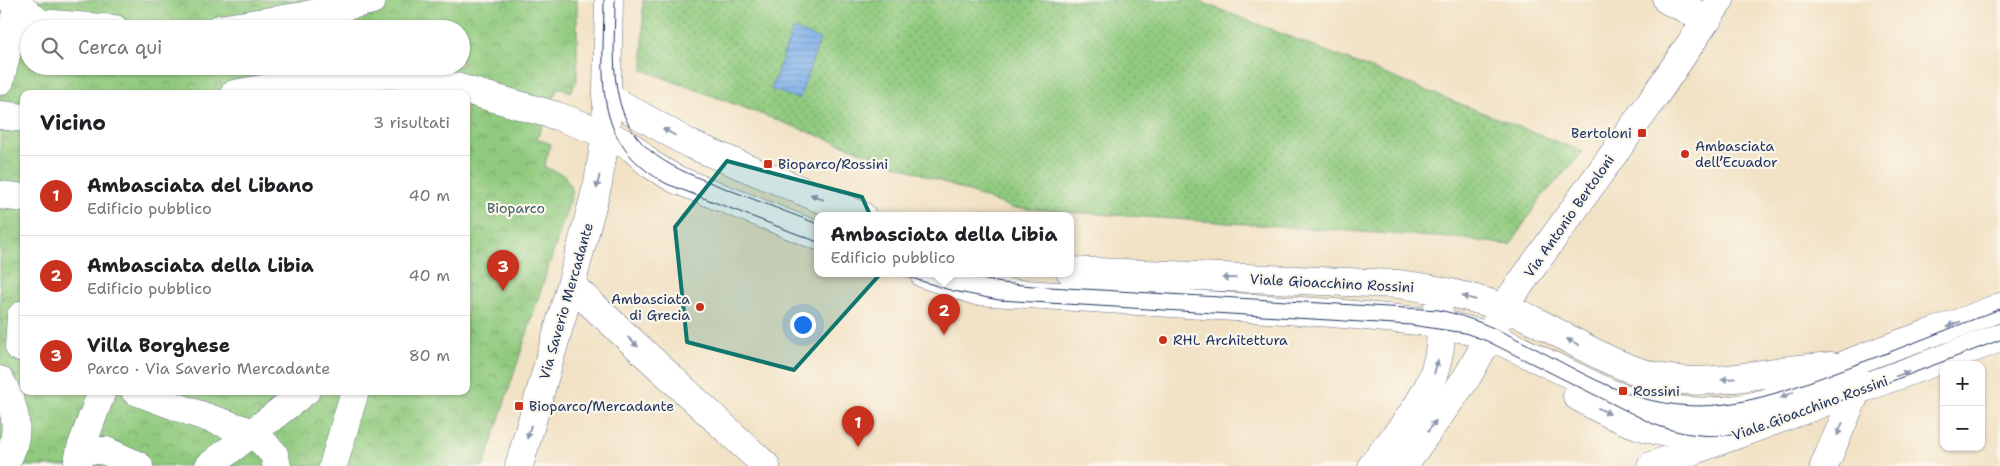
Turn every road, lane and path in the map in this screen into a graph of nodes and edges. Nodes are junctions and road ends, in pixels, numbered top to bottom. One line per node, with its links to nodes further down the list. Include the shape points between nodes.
1 (372, 0): 7 (street)
2 (609, 0): 14 (street, Via Saverio Mercadante)
3 (1667, 0): 5 (street)
4 (16, 2): 6 (street); 10 (street)
5 (1714, 9): 27 (street, Via Antonio Bertoloni)
6 (37, 20)
7 (277, 20)
8 (394, 75): 12 (street, via 416,77)
9 (394, 75): 11 (street, via 347,77)
10 (0, 81)
11 (257, 90)
12 (463, 90)
13 (470, 92): 17 (street, via 557,116)
14 (606, 96): 17 (street, Via Saverio Mercadante); 20 (street, one-way to 14, via 690,144)
15 (0, 115): 16 (street)
16 (20, 118)
17 (606, 134): 21 (street, via 633,148 650,164 675,179); 24 (street, Via Saverio Mercadante, one-way to 24, via 598,183)
18 (0, 195): 19 (street)
19 (20, 198)
20 (852, 212)
21 (814, 234)
22 (1074, 271): 25 (street, Viale Gioacchino Rossini, one-way to 22, via 1398,284)
23 (933, 277): 29 (street, Viale Gioacchino Rossini, via 976,291)
24 (572, 285): 49 (street, Via Saverio Mercadante, one-way to 49); 50 (street, one-way to 50)
25 (1435, 290): 27 (street, Viale Gioacchino Rossini, one-way to 25); 29 (street)
26 (2000, 307): 33 (street, Viale Gioacchino Rossini, one-way to 33)
27 (1502, 308): 30 (street, Via Antonio Bertoloni); 34 (street, Viale Gioacchino Rossini, one-way to 27, via 1733,379 1695,381 1664,378 1619,364)
28 (20, 320): 32 (street)
29 (1440, 322): 30 (street, Viale Gioacchino Rossini); 51 (street, one-way to 29, via 1428,389 1437,367)
30 (1490, 336): 34 (street, Viale Gioacchino Rossini, one-way to 30, via 1796,390 1739,410 1659,408 1627,400); 42 (street, Viale Gioacchino Rossini, one-way to 42, via 1550,380 1622,420 1659,432); 52 (street, Via Antonio Bertoloni, one-way to 30, via 1467,377)
31 (2000, 338): 36 (street, Viale Gioacchino Rossini, one-way to 31)
32 (14, 347)
33 (1876, 354): 34 (street, Viale Gioacchino Rossini); 36 (street)
34 (1846, 365)
35 (0, 380): 44 (street, via 13,408 16,430 13,449)
36 (1856, 391): 42 (street, Viale Gioacchino Rossini); 54 (street, one-way to 54)
37 (101, 395): 43 (street)
38 (146, 395): 41 (street)
39 (301, 395): 41 (street)
40 (353, 395): 48 (street)
41 (254, 433): 46 (street); 47 (street, via 274,454)
42 (1724, 439): 53 (street)
43 (79, 457): 45 (street, via 106,451)
44 (3, 466)
45 (139, 466)
46 (209, 466)
47 (277, 466)
48 (333, 466)
49 (519, 466)
50 (766, 466)
51 (1372, 466)
52 (1404, 466)
53 (1651, 466)
54 (1824, 466)

